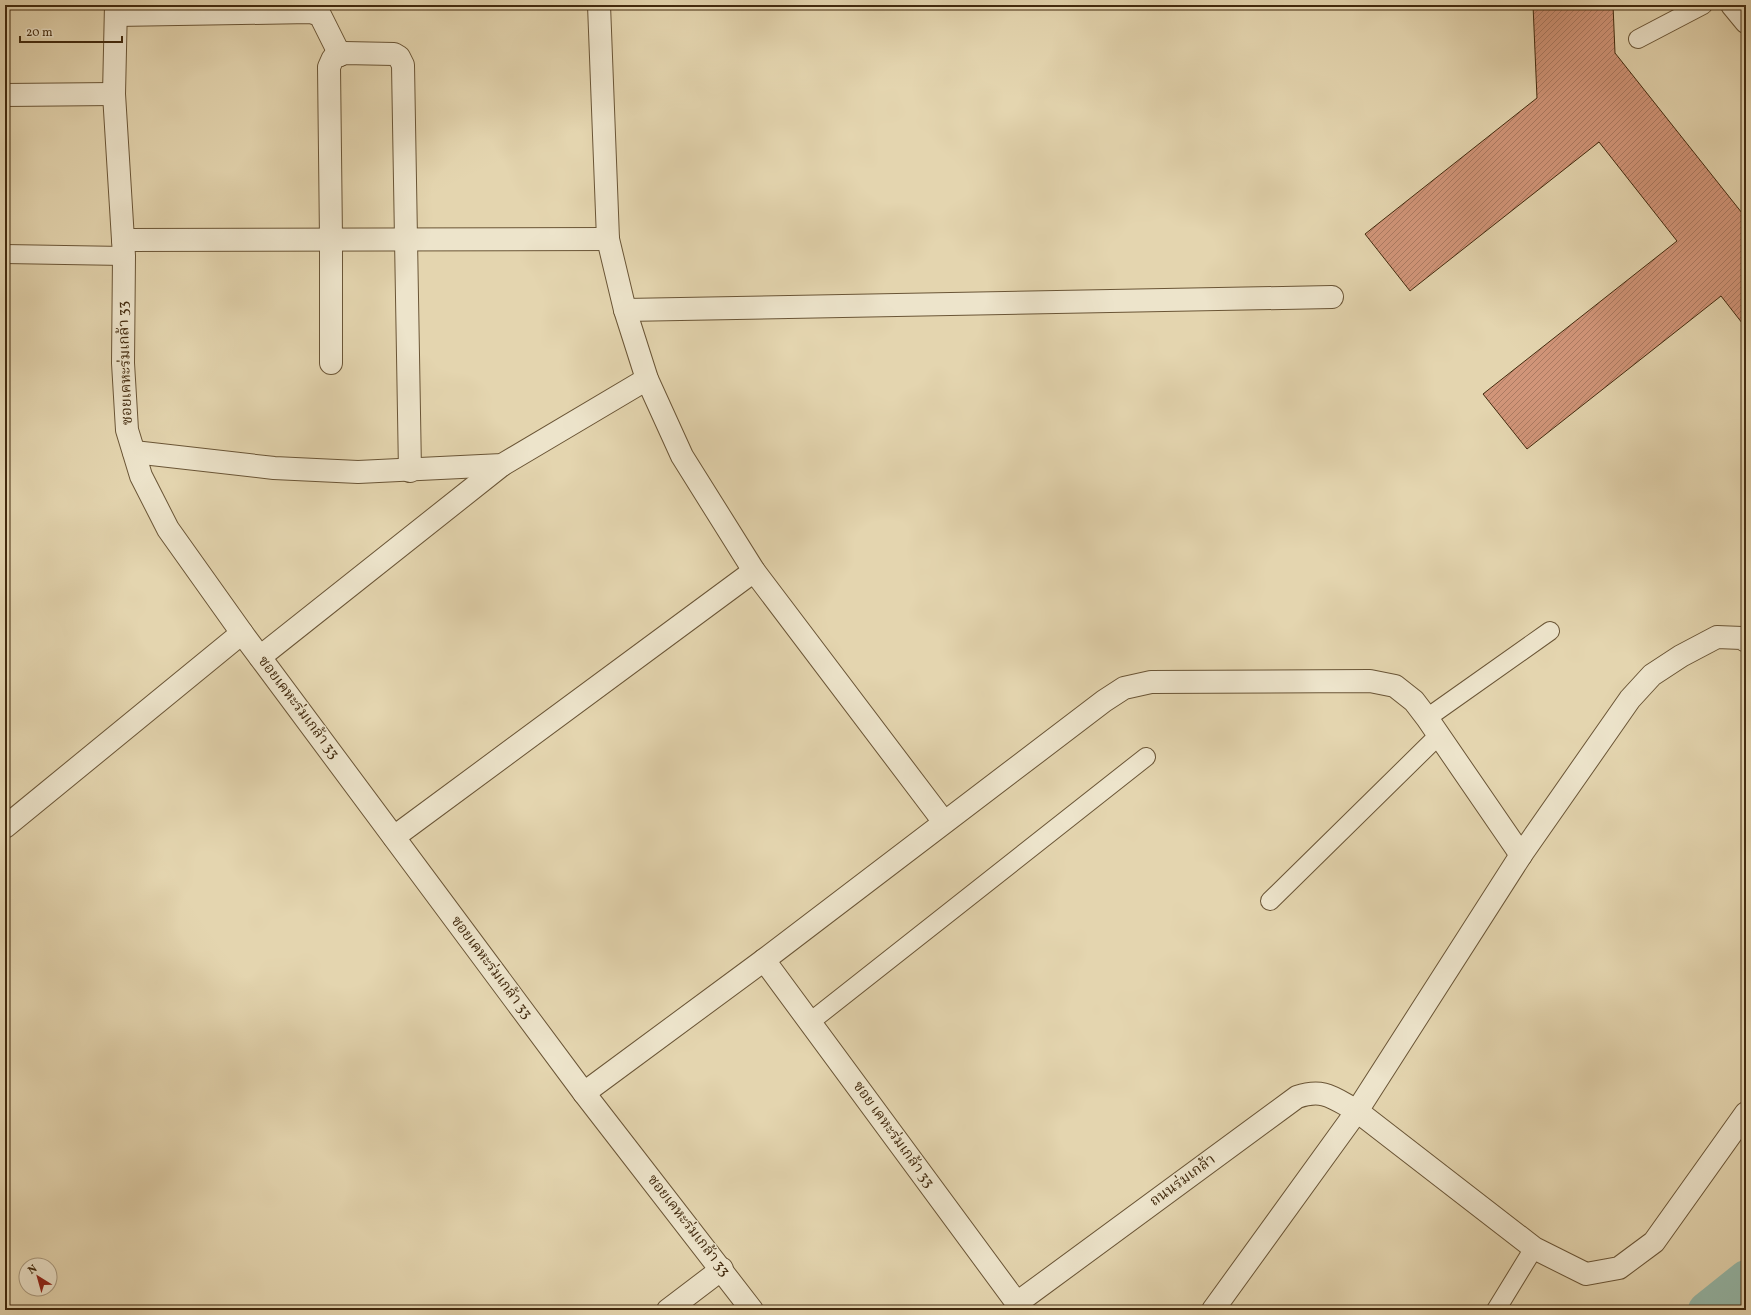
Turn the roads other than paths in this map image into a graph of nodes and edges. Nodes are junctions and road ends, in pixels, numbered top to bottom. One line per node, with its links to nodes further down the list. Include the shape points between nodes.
1 (599, 5): 12 (street)
2 (1703, 5): 6 (lane)
3 (1732, 5): 5 (street)
4 (116, 10): 7 (street, via 312,12 320,15); 8 (street, ซอยเคหะร่มเกล้า 33)
5 (1746, 22)
6 (1638, 39)
7 (340, 55): 10 (street, via 333,58 329,67); 11 (street, via 394,54 404,65)
8 (114, 94): 9 (street); 13 (street, ซอยเคหะร่มเกล้า 33)
9 (5, 95)
10 (331, 239): 11 (street); 13 (street); 17 (street)
11 (406, 239): 12 (street); 21 (street)
12 (608, 239): 16 (street)
13 (123, 248): 14 (lane); 19 (street, ซอยเคหะร่มเกล้า 33, via 122,363 127,430)
14 (5, 254)
15 (1332, 297): 16 (street)
16 (625, 310): 18 (street)
17 (331, 363)
18 (647, 379): 20 (street); 22 (street, via 682,456)
19 (134, 452): 21 (street, via 274,468 358,472); 24 (street, ซอยเคหะร่มเกล้า 33, via 141,476 168,529)
20 (502, 465): 21 (street); 26 (street)
21 (410, 471)
22 (754, 571): 29 (street); 31 (street)
23 (1550, 631): 27 (lane)
24 (242, 633): 26 (street, ซอยเคหะร่มเกล้า 33); 30 (street)
25 (1745, 638): 32 (street, via 1717,637 1652,675 1630,699)
26 (260, 657): 31 (street, ซอยเคหะร่มเกล้า 33)
27 (1433, 727): 29 (street, via 1414,701 1395,686 1370,681 1151,682 1124,688 1104,701); 32 (street); 33 (lane)
28 (1146, 757): 35 (lane)
29 (944, 822): 34 (street)
30 (5, 827)
31 (394, 837): 36 (street, ซอยเคหะร่มเกล้า 33)
32 (1521, 855): 37 (street)
33 (1270, 901)
34 (764, 960): 35 (street, ซอย เคหะร่มเกล้า 33); 36 (street)
35 (810, 1022): 41 (street, ซอย เคหะร่มเกล้า 33)
36 (584, 1093): 40 (street, ซอยเคหะร่มเกล้า 33)
37 (1357, 1110): 39 (street, ถนนร่มเกล้า); 41 (street, ถนนร่มเกล้า, via 1329,1095 1311,1092 1297,1097); 44 (street)
38 (1746, 1112): 39 (street, ถนนร่มเกล้า, via 1654,1242 1620,1268 1586,1274)
39 (1534, 1248): 45 (lane)
40 (722, 1269): 42 (street); 43 (street, ซอยเคหะร่มเกล้า 33)
41 (1019, 1306)
42 (668, 1310)
43 (752, 1310)
44 (1213, 1310)
45 (1496, 1310)

